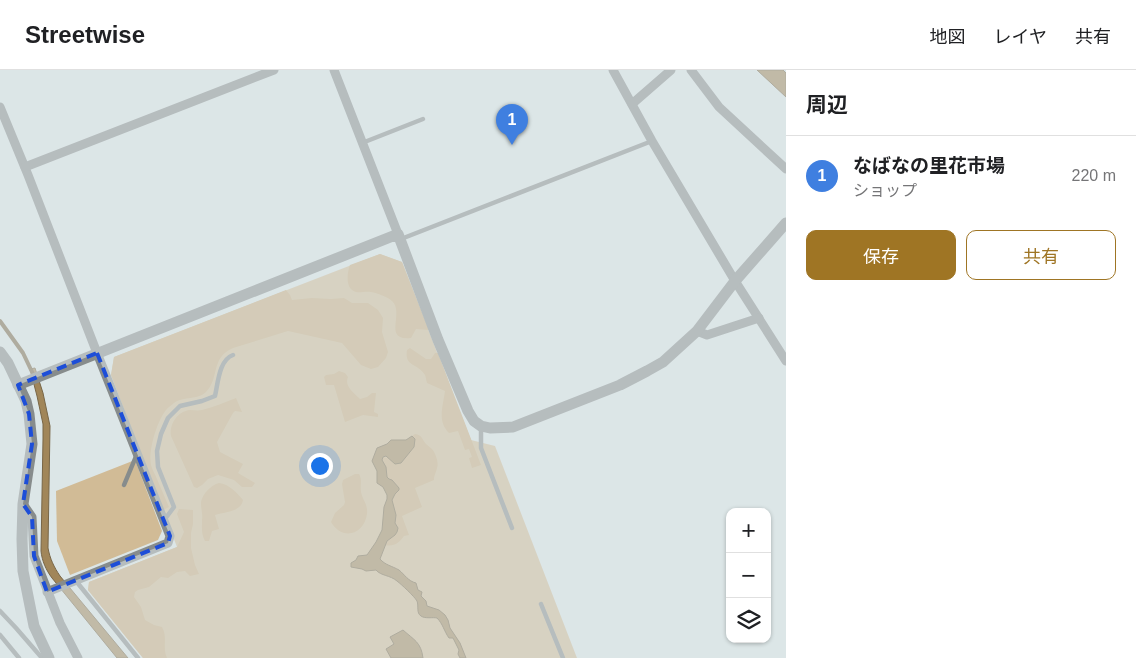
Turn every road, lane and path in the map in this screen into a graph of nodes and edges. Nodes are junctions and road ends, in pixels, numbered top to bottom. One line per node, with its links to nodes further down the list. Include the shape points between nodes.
1 (274, 70): 11 (street)
2 (334, 70): 10 (street)
3 (613, 70): 6 (street)
4 (671, 70): 6 (street)
5 (691, 70): 12 (street, via 719,107)
6 (632, 104): 9 (street)
7 (0, 107): 11 (street)
8 (422, 119): 10 (lane)
9 (652, 141): 14 (lane); 15 (street)
10 (362, 143): 14 (street)
11 (25, 167): 19 (street)
12 (786, 169)
13 (786, 223): 15 (street)
14 (399, 237): 19 (street); 23 (street, via 468,411)
15 (735, 281): 16 (street); 17 (street)
16 (759, 318): 17 (street, via 707,335); 21 (street)
17 (697, 331): 23 (street, via 663,362 620,385 513,427)
18 (0, 352): 22 (street)
19 (96, 353): 22 (street); 24 (street)
20 (233, 355): 27 (lane, via 224,360 215,396 180,406 164,427 157,451 158,467 174,507)
21 (786, 361)
22 (22, 383): 26 (street, via 32,444)
23 (481, 426): 28 (lane, via 481,448)
24 (137, 454): 25 (lane); 27 (street)
25 (124, 485)
26 (23, 504): 30 (street, via 32,517 34,556); 36 (street, via 23,572 34,626)
27 (164, 520): 29 (street, via 170,536 168,543)
28 (512, 528)
29 (73, 582): 30 (street); 38 (lane)
30 (52, 590): 37 (street, via 60,623)
31 (542, 604): 39 (lane)
32 (0, 611): 35 (lane)
33 (0, 635): 34 (lane)
34 (19, 658)
35 (42, 658)
36 (49, 658)
37 (78, 658)
38 (138, 658)
39 (563, 658)

